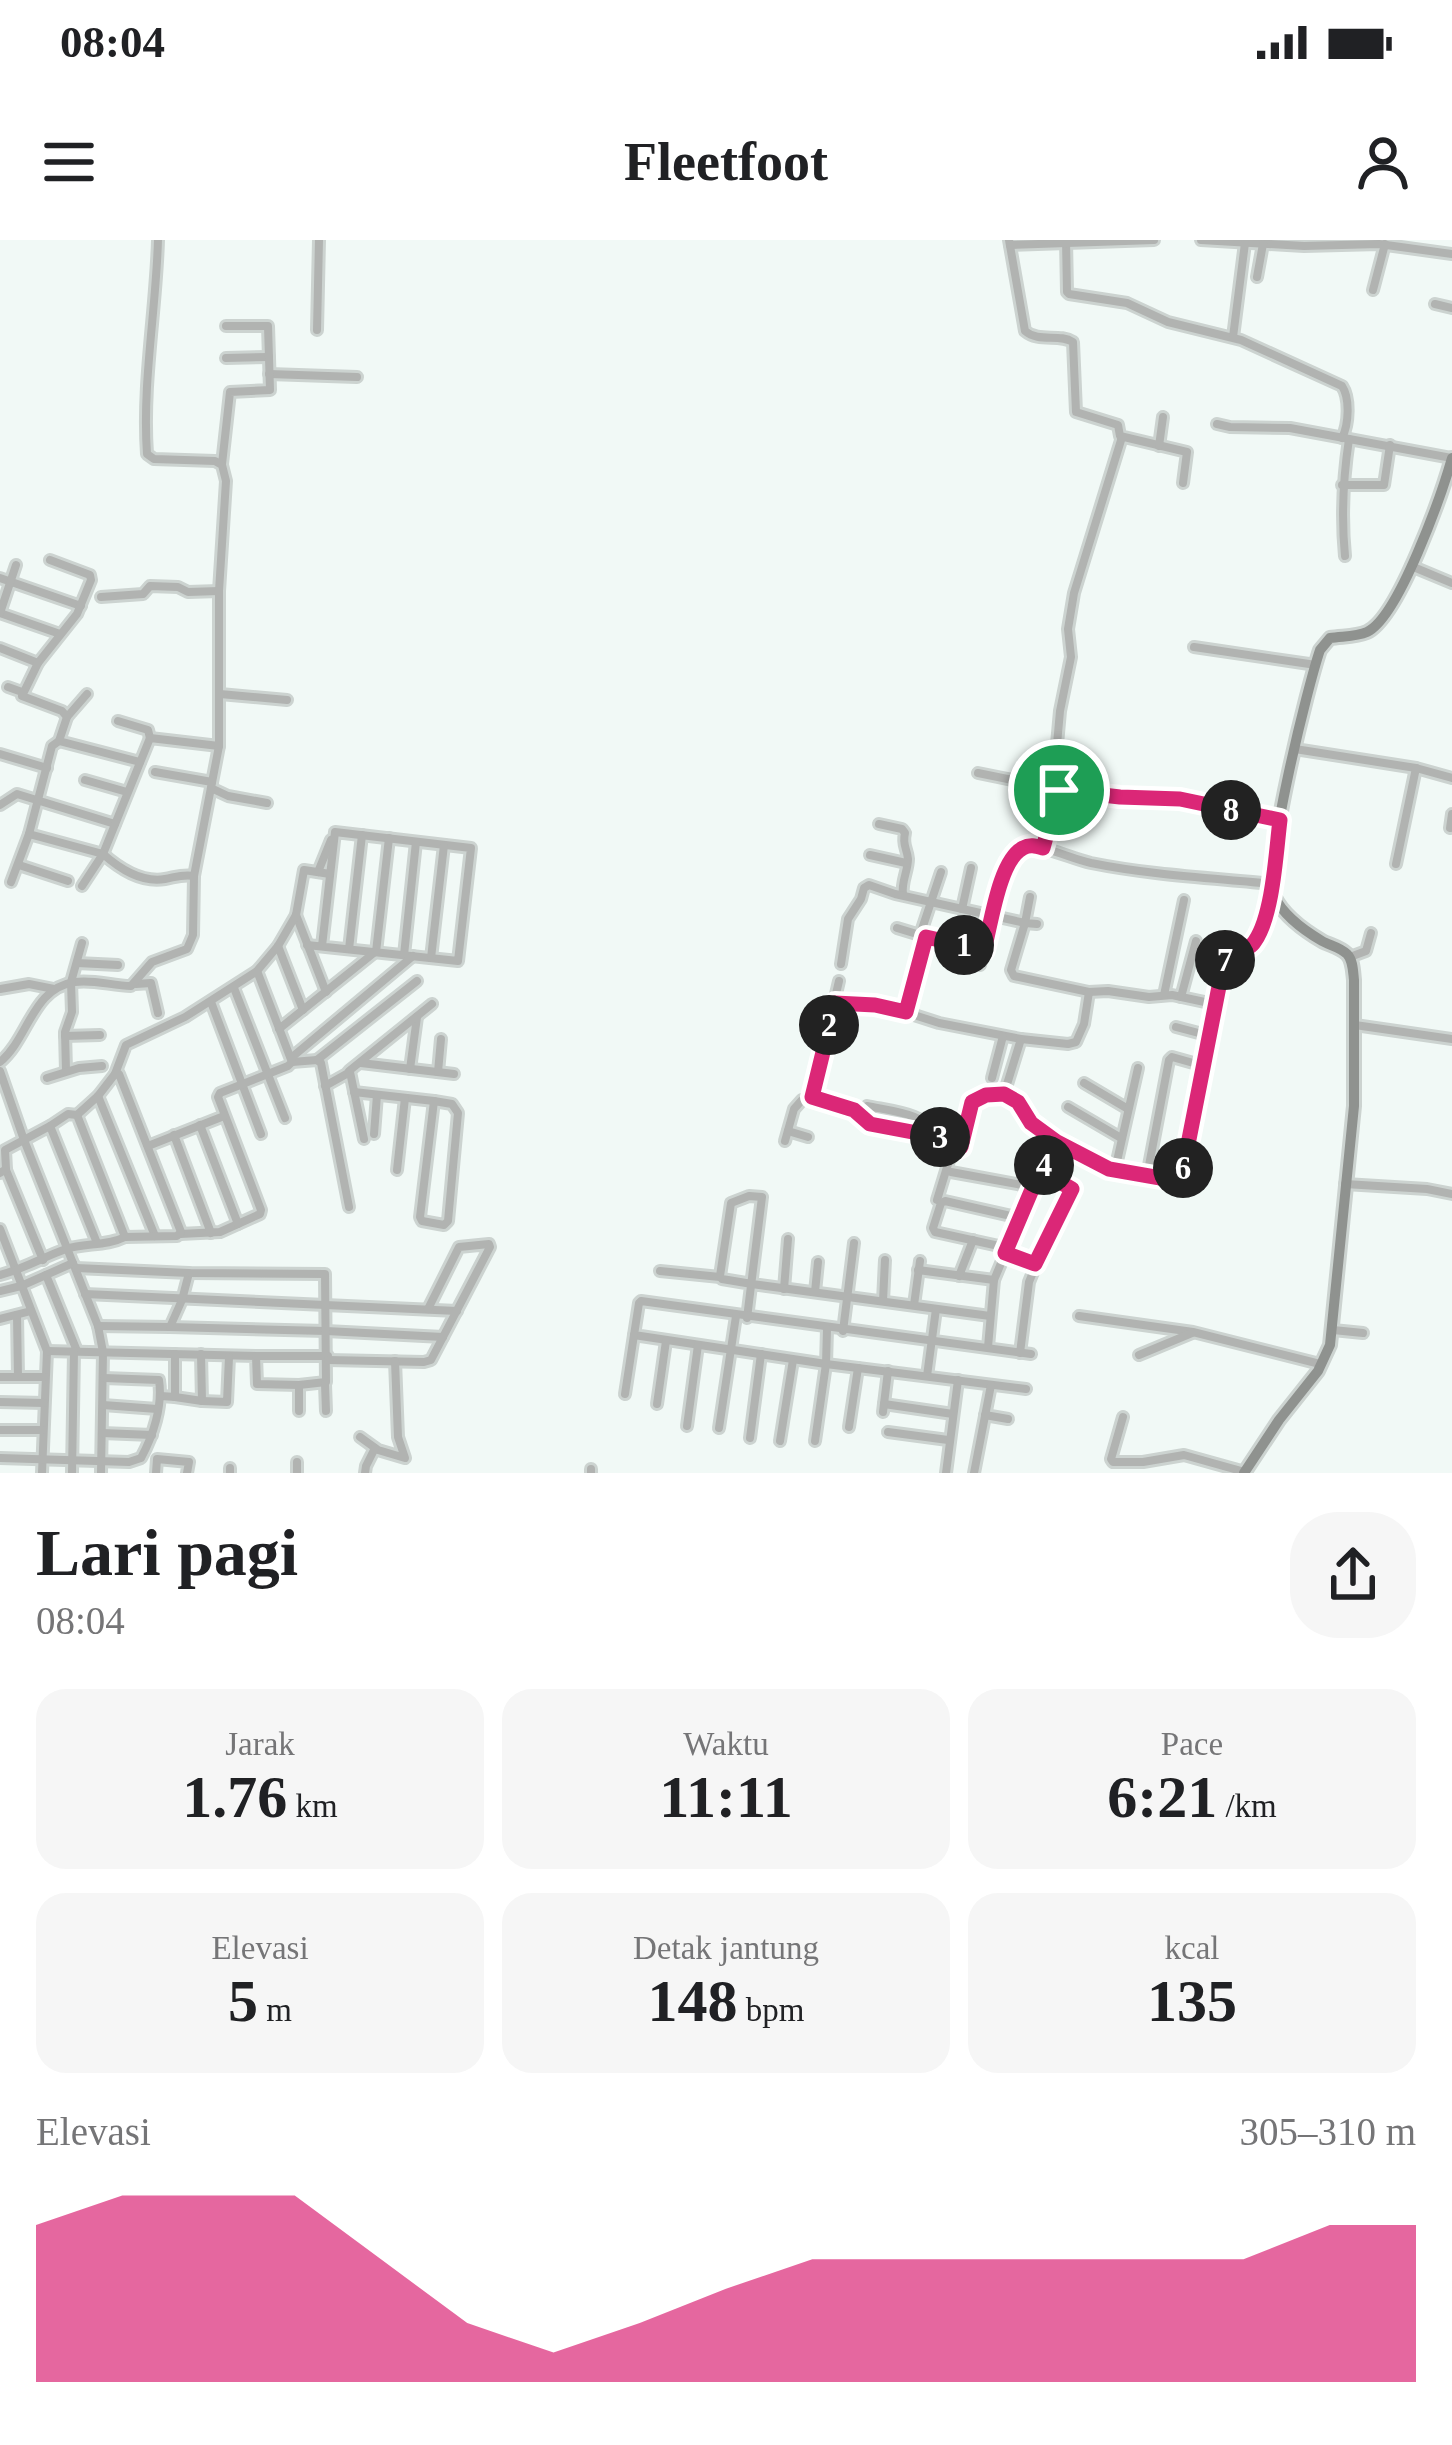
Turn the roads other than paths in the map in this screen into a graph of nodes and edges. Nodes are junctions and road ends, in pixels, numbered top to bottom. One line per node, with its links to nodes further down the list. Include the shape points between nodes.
1 (158, 240): 30 (street, via 146,453)
2 (319, 240): 17 (street)
3 (1154, 240): 5 (street)
4 (1201, 240): 8 (street)
5 (1066, 242): 7 (street); 18 (street, via 1069,294 1127,303)
6 (1364, 242): 9 (street); 10 (street)
7 (1010, 243): 25 (street, via 1027,333 1072,341 1076,412 1118,425)
8 (1244, 243): 10 (street); 18 (street)
9 (1389, 243): 11 (street); 13 (street)
10 (1263, 244): 12 (street)
11 (1452, 254)
12 (1257, 277)
13 (1372, 290)
14 (1435, 304): 15 (street)
15 (1452, 308)
16 (226, 326): 19 (street, via 268,326)
17 (317, 330)
18 (1233, 338): 26 (street, via 1342,386)
19 (269, 356): 20 (street); 21 (street)
20 (226, 358)
21 (269, 374): 22 (street); 30 (street, via 270,390 230,392)
22 (357, 377)
23 (1163, 417): 27 (street)
24 (1217, 424): 26 (street)
25 (1122, 437): 27 (street); 69 (street, via 1073,593)
26 (1345, 438): 28 (street); 32 (street)
27 (1159, 446): 31 (street, via 1187,452)
28 (1390, 446): 29 (street); 32 (street, via 1384,484)
29 (1452, 458): 36 (street)
30 (222, 465): 40 (street)
31 (1183, 483)
32 (1342, 485): 33 (street)
33 (1345, 556)
34 (50, 560): 42 (street, via 90,574)
35 (16, 566): 38 (street)
36 (1411, 566): 39 (street); 48 (street, via 1382,620 1364,634 1326,641)
37 (0, 578): 38 (street)
38 (11, 581): 42 (street); 43 (street)
39 (1452, 583)
40 (219, 591): 41 (street, via 150,586 140,595); 52 (street)
41 (101, 597)
42 (81, 606): 44 (street)
43 (0, 613): 44 (street)
44 (60, 634): 47 (street)
45 (1194, 647): 48 (street)
46 (0, 648): 47 (street)
47 (38, 663): 50 (street)
48 (1316, 665): 59 (street)
49 (8, 687): 50 (street)
50 (22, 692): 54 (street)
51 (87, 694): 54 (street)
52 (220, 694): 53 (street); 58 (street)
53 (287, 700)
54 (67, 717): 57 (street)
55 (118, 721): 56 (street, via 144,727)
56 (150, 738): 58 (street); 61 (street)
57 (59, 741): 61 (street); 62 (street)
58 (219, 746): 68 (street)
59 (1295, 749): 63 (street); 75 (street)
60 (0, 754): 62 (street)
61 (140, 762): 70 (street)
62 (47, 768): 71 (street)
63 (1416, 768): 66 (street); 89 (street)
64 (155, 772): 68 (street)
65 (978, 772): 69 (street)
66 (1452, 778)
67 (85, 780): 70 (street)
68 (212, 785): 72 (street); 95 (street)
69 (1056, 790): 75 (street, via 1180,799); 85 (street)
70 (127, 792): 76 (street)
71 (37, 800): 73 (street, via 15,794); 76 (street); 80 (street)
72 (267, 803)
73 (0, 805)
74 (1452, 814): 78 (street)
75 (1280, 820): 99 (street)
76 (115, 824): 86 (street)
77 (879, 824): 88 (street, via 905,833)
78 (1450, 828)
79 (335, 832): 81 (street); 92 (street); 94 (street)
80 (29, 834): 86 (street); 90 (street)
81 (362, 835): 82 (street); 117 (street)
82 (389, 838): 83 (street); 119 (street)
83 (416, 842): 84 (street); 120 (street)
84 (444, 845): 122 (street); 122 (street, via 471,848 464,916 458,961)
85 (1043, 848): 99 (street); 106 (street, via 1028,846 1015,856)
86 (103, 854): 95 (street, via 143,878); 98 (street)
87 (870, 854): 88 (street)
88 (906, 863): 100 (street)
89 (1396, 864)
90 (19, 865): 96 (street); 97 (street)
91 (970, 868): 104 (street)
92 (318, 872): 94 (street); 105 (street, via 304,870)
93 (940, 872): 103 (street)
94 (330, 874): 116 (street)
95 (194, 876): 131 (street, via 190,946 152,962)
96 (68, 880)
97 (11, 882)
98 (82, 886)
99 (1272, 888): 121 (street, via 1306,930); 142 (street, via 1255,943 1226,957)
100 (904, 895): 103 (street); 124 (street, via 864,888 848,919)
101 (1030, 897): 107 (street)
102 (1184, 900): 137 (street)
103 (931, 901): 104 (street); 111 (street)
104 (962, 909): 106 (street)
105 (296, 915): 114 (street); 115 (street)
106 (993, 916): 107 (street); 118 (street)
107 (1025, 923): 108 (street); 136 (street, via 1012,975)
108 (1037, 924)
109 (897, 928): 111 (street)
110 (1372, 933): 121 (street, via 1366,951)
111 (923, 936): 118 (street); 144 (street)
112 (1196, 941): 138 (street)
113 (82, 944): 123 (street)
114 (308, 945): 116 (street); 135 (street)
115 (278, 946): 127 (street); 143 (street)
116 (322, 946): 117 (street)
117 (349, 950): 119 (street)
118 (984, 950): 126 (street)
119 (375, 952): 120 (street); 135 (street)
120 (409, 956): 122 (street); 158 (street)
121 (1350, 957): 147 (street)
122 (431, 958)
123 (77, 963): 125 (street); 130 (street)
124 (841, 964)
125 (118, 965)
126 (980, 965)
127 (257, 971): 132 (street); 149 (street)
128 (417, 981): 158 (street)
129 (839, 981): 140 (street)
130 (71, 982): 131 (street); 134 (street); 150 (street)
131 (134, 984): 145 (street, via 152,982)
132 (234, 988): 139 (street); 171 (street)
133 (0, 989): 134 (street)
134 (54, 989): 159 (street)
135 (326, 992): 143 (street)
136 (1089, 992): 137 (street); 155 (street, via 1076,1042)
137 (1164, 995): 138 (street)
138 (1181, 998): 142 (street)
139 (211, 1002): 170 (street, via 126,1045); 176 (street)
140 (835, 1003): 144 (street); 182 (street)
141 (432, 1004): 146 (street)
142 (1214, 1004): 153 (street)
143 (303, 1010): 149 (street)
144 (906, 1012): 152 (street)
145 (158, 1013)
146 (417, 1016): 157 (street); 165 (street)
147 (1353, 1024): 156 (street); 214 (street)
148 (1176, 1028): 153 (street)
149 (279, 1029): 158 (street)
150 (65, 1036): 151 (street); 168 (street)
151 (100, 1036)
152 (1003, 1036): 155 (street); 174 (street)
153 (1210, 1036): 163 (street)
154 (441, 1039): 169 (street)
155 (1021, 1039): 179 (street)
156 (1452, 1039)
157 (386, 1042): 160 (street); 162 (street)
158 (301, 1060): 171 (street); 177 (street, via 321,1063)
159 (0, 1062)
160 (360, 1063): 162 (street); 167 (street)
161 (102, 1066): 168 (street)
162 (383, 1066): 165 (street)
163 (1204, 1066): 213 (street, via 1182,1175); 213 (street, via 1169,1058)
164 (1138, 1068): 186 (street)
165 (410, 1069): 169 (street)
166 (0, 1071): 204 (street)
167 (350, 1071): 177 (street); 178 (street)
168 (66, 1072): 173 (street)
169 (438, 1072): 172 (street)
170 (115, 1074): 181 (street); 206 (street)
171 (268, 1074): 176 (street); 191 (street)
172 (454, 1074)
173 (47, 1078)
174 (992, 1078)
175 (1084, 1083): 186 (street)
176 (242, 1084): 189 (street, via 218,1095); 197 (street)
177 (325, 1086): 218 (street)
178 (354, 1092): 180 (street); 201 (street)
179 (1004, 1094): 205 (street); 207 (street, via 972,1102 961,1147)
180 (377, 1095): 183 (street); 198 (street)
181 (98, 1096): 188 (street); 225 (street)
182 (812, 1097): 192 (street); 200 (street, via 797,1105 786,1136)
183 (405, 1098): 184 (street); 208 (street)
184 (434, 1101): 221 (street, via 458,1113); 221 (street, via 420,1217)
185 (1068, 1107): 203 (street)
186 (1128, 1109): 203 (street)
187 (898, 1112): 190 (street); 192 (street, via 867,1106); 195 (street)
188 (77, 1115): 194 (street); 226 (street)
189 (224, 1116): 193 (street); 220 (street, via 261,1210)
190 (917, 1116): 196 (street); 202 (street)
191 (285, 1118)
192 (863, 1119): 195 (street)
193 (200, 1125): 199 (street); 220 (street)
194 (50, 1126): 204 (street); 229 (street)
195 (894, 1130): 196 (street)
196 (914, 1133): 202 (street)
197 (261, 1134)
198 (374, 1134)
199 (174, 1135): 206 (street); 223 (street)
200 (808, 1137)
201 (364, 1138)
202 (944, 1138): 207 (street)
203 (1121, 1138): 209 (street)
204 (24, 1140): 210 (street, via 3,1153); 233 (street)
205 (1057, 1142): 209 (street); 211 (street)
206 (148, 1147): 224 (street)
207 (952, 1151): 217 (street)
208 (398, 1170)
209 (1115, 1170): 213 (street)
210 (3, 1171): 235 (street)
211 (1041, 1171): 215 (street); 239 (street, via 1073,1190)
212 (951, 1172): 215 (street)
213 (1148, 1176)
214 (1344, 1184): 216 (street); 272 (street)
215 (1033, 1187): 219 (street)
216 (1452, 1194)
217 (937, 1200)
218 (349, 1207)
219 (1020, 1218): 228 (street, via 942,1202 934,1231); 234 (street)
220 (238, 1224): 223 (street)
221 (444, 1225): 231 (street)
222 (0, 1229): 232 (street)
223 (211, 1233): 224 (street)
224 (180, 1234): 225 (street)
225 (155, 1236): 226 (street)
226 (125, 1237): 229 (street)
227 (788, 1239): 250 (street)
228 (974, 1240): 234 (street); 245 (street)
229 (97, 1243): 233 (street)
230 (854, 1243): 254 (street)
231 (465, 1245): 259 (street); 262 (street, via 490,1247)
232 (3, 1247): 241 (street)
233 (68, 1250): 235 (street); 238 (street)
234 (1006, 1250): 239 (street); 247 (street)
235 (43, 1260): 241 (street)
236 (885, 1260): 256 (street)
237 (818, 1262): 252 (street)
238 (74, 1264): 242 (street); 244 (street); 253 (street)
239 (1035, 1264): 281 (street, via 1025,1353)
240 (660, 1271): 246 (street)
241 (16, 1272): 243 (street); 249 (street)
242 (189, 1273): 255 (street); 257 (street, via 324,1274)
243 (0, 1275)
244 (46, 1275): 249 (street); 283 (street)
245 (959, 1276): 247 (street); 258 (street, via 919,1265)
246 (720, 1277): 248 (street); 248 (street, via 731,1203 763,1197)
247 (994, 1280): 264 (street)
248 (752, 1284): 250 (street); 266 (street)
249 (21, 1285): 251 (street); 261 (street)
250 (784, 1288): 252 (street)
251 (0, 1291)
252 (815, 1292): 254 (street)
253 (85, 1294): 255 (street); 268 (street)
254 (849, 1298): 256 (street); 271 (street)
255 (182, 1300): 257 (street); 269 (street)
256 (883, 1301): 258 (street)
257 (326, 1304): 259 (street); 273 (street)
258 (914, 1305): 260 (street)
259 (428, 1309): 262 (street)
260 (937, 1309): 264 (street); 279 (street)
261 (31, 1311): 263 (street); 284 (street)
262 (457, 1311): 277 (street)
263 (17, 1315): 267 (street); 301 (street)
264 (990, 1316): 281 (street)
265 (1079, 1316): 274 (street)
266 (741, 1317): 270 (street); 276 (street, via 641,1301); 282 (street)
267 (0, 1319)
268 (98, 1326): 269 (street); 285 (street)
269 (170, 1327): 273 (street)
270 (827, 1329): 271 (street); 295 (street)
271 (843, 1330): 279 (street)
272 (1333, 1330): 275 (street); 296 (street)
273 (326, 1331): 277 (street); 292 (street)
274 (1193, 1332): 289 (street); 296 (street)
275 (1363, 1334)
276 (634, 1335): 278 (street); 309 (street)
277 (442, 1337): 294 (street, via 430,1360)
278 (666, 1340): 280 (street); 315 (street)
279 (930, 1342): 281 (street); 299 (street)
280 (698, 1345): 282 (street); 324 (street)
281 (988, 1347)
282 (730, 1349): 288 (street); 326 (street)
283 (75, 1351): 284 (street); 285 (street); 340 (street)
284 (47, 1352): 302 (street)
285 (104, 1352): 286 (street); 303 (street)
286 (175, 1354): 287 (street); 311 (street)
287 (201, 1354): 290 (street); 312 (street)
288 (760, 1354): 293 (street); 333 (street)
289 (1139, 1355)
290 (230, 1356): 291 (street); 312 (street, via 226,1402)
291 (256, 1356): 292 (street); 306 (street, via 257,1384)
292 (328, 1358): 294 (street); 305 (street)
293 (793, 1360): 295 (street); 335 (street)
294 (394, 1361): 337 (street, via 406,1456)
295 (826, 1364): 297 (street); 336 (street)
296 (1322, 1365): 353 (street)
297 (858, 1368): 298 (street); 325 (street)
298 (888, 1371): 299 (street); 320 (street, via 884,1408)
299 (927, 1376): 304 (street)
300 (0, 1377): 301 (street)
301 (18, 1377): 302 (street)
302 (45, 1377): 314 (street)
303 (104, 1378): 310 (street, via 158,1380); 316 (street)
304 (958, 1380): 307 (street); 320 (street)
305 (325, 1384): 306 (street); 319 (street)
306 (299, 1385): 318 (street)
307 (991, 1385): 308 (street); 321 (street)
308 (1026, 1389)
309 (625, 1394)
310 (161, 1396): 311 (street); 317 (street)
311 (175, 1397): 312 (street)
312 (202, 1401)
313 (0, 1402): 314 (street)
314 (44, 1403): 328 (street)
315 (657, 1404)
316 (103, 1406): 317 (street); 330 (street)
317 (158, 1409): 331 (street)
318 (299, 1411)
319 (326, 1411)
320 (953, 1414): 334 (street)
321 (985, 1415): 323 (street); 352 (street)
322 (1123, 1418): 353 (street, via 1113,1462 1184,1456)
323 (1008, 1419)
324 (687, 1426)
325 (849, 1427)
326 (719, 1428)
327 (0, 1430): 328 (street)
328 (43, 1430): 339 (street)
329 (887, 1432): 334 (street)
330 (102, 1433): 331 (street); 341 (street)
331 (152, 1435): 343 (street)
332 (360, 1437): 337 (street)
333 (750, 1438)
334 (948, 1440): 351 (street)
335 (780, 1442)
336 (815, 1442)
337 (375, 1448): 350 (street)
338 (0, 1458): 339 (street)
339 (43, 1458): 340 (street); 344 (street)
340 (71, 1461): 341 (street); 345 (street)
341 (100, 1461): 343 (street); 346 (street)
342 (297, 1462): 349 (street)
343 (129, 1468)
344 (42, 1473)
345 (72, 1473)
346 (100, 1473)
347 (156, 1473): 348 (street, via 157,1459 189,1462)
348 (188, 1473)
349 (297, 1473)
350 (365, 1473)
351 (946, 1473)
352 (974, 1473)
353 (1245, 1473)

